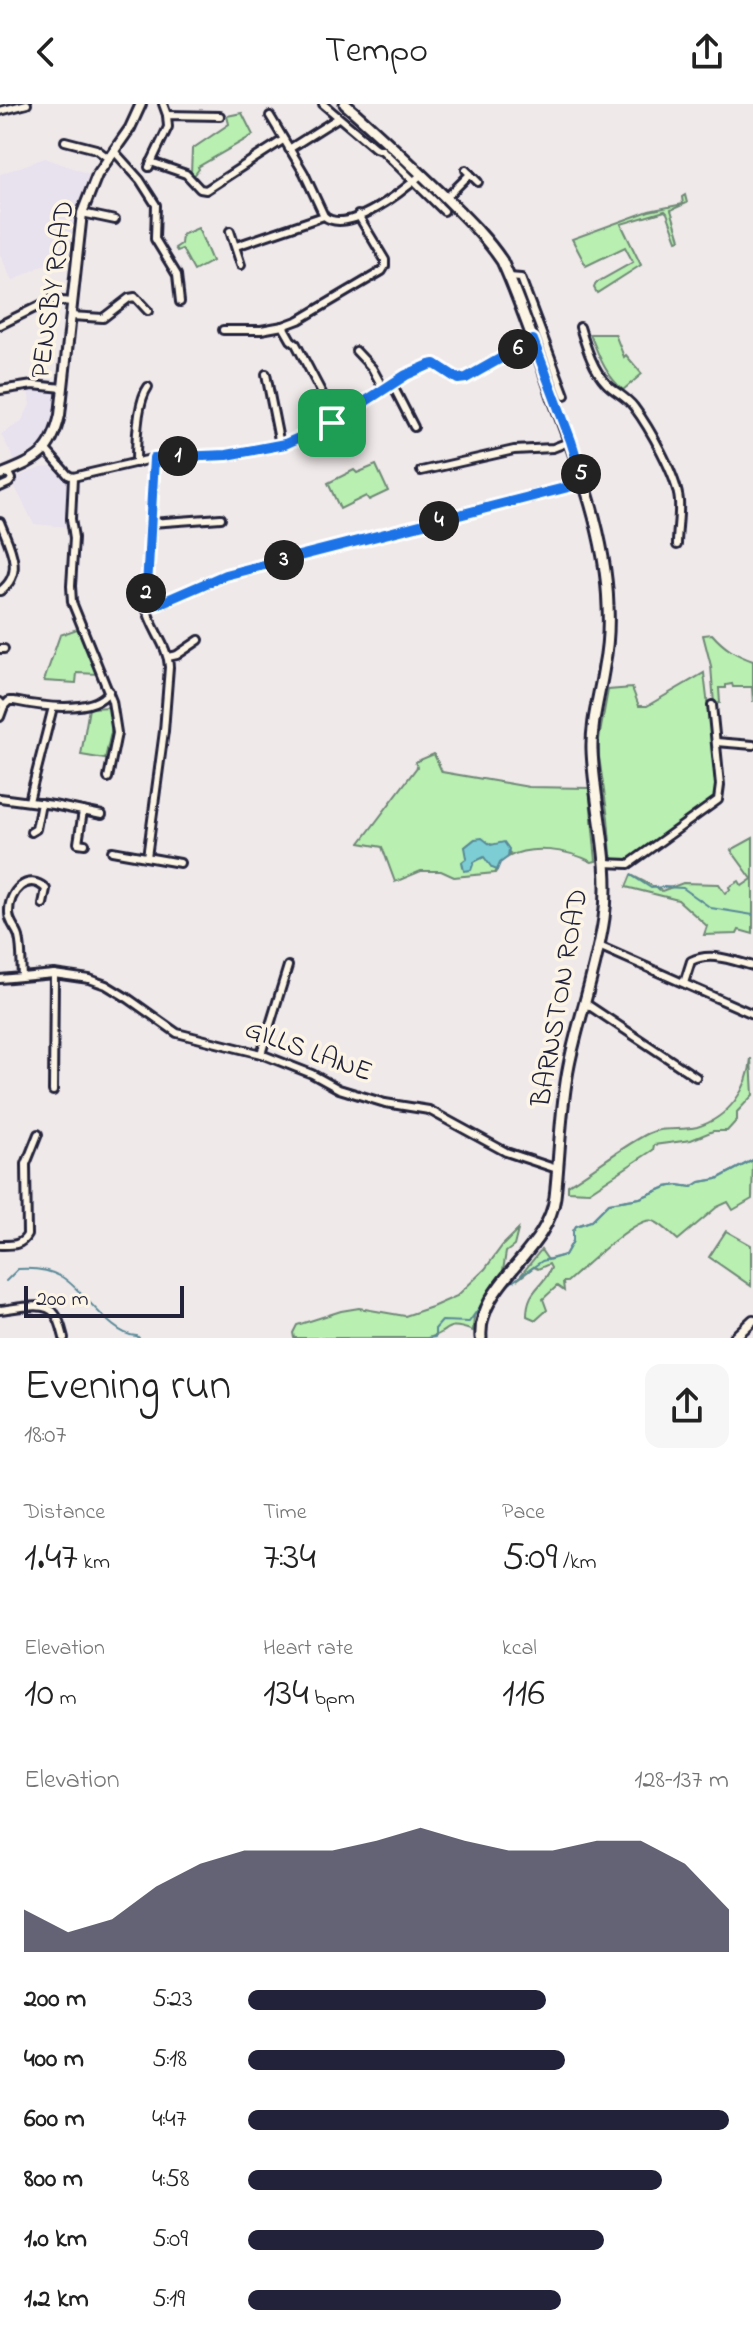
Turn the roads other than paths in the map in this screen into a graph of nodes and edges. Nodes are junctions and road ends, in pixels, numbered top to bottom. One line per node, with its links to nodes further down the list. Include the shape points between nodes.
1 (27, 104): 6 (street)
2 (141, 104): 14 (main road, PENSBY ROAD)
3 (163, 104): 7 (street)
4 (323, 104): 10 (street)
5 (345, 104): 15 (main road, BARNSTON ROAD)
6 (0, 111)
7 (167, 115): 8 (street); 11 (street, via 168,127 150,165 186,174 200,189)
8 (220, 116)
9 (270, 116): 11 (street)
10 (338, 118): 13 (street); 15 (street)
11 (283, 140): 13 (street)
12 (65, 141): 14 (street)
13 (289, 149): 21 (street)
14 (111, 154): 19 (main road, PENSBY ROAD); 28 (street, via 122,157 142,178 156,205 155,239 177,275)
15 (418, 178): 17 (main road, BARNSTON ROAD); 18 (street); 20 (street, via 389,202)
16 (478, 182): 17 (street, via 468,172)
17 (446, 198): 26 (main road, BARNSTON ROAD, via 490,244)
18 (444, 211)
19 (82, 213): 22 (street); 27 (main road, PENSBY ROAD)
20 (358, 215): 21 (street, via 337,222); 32 (street, via 385,260 382,271)
21 (324, 216): 24 (street)
22 (115, 220)
23 (230, 231): 24 (street)
24 (236, 246): 25 (street)
25 (241, 265)
26 (509, 277): 35 (main road, BARNSTON ROAD); 43 (street, via 521,278)
27 (72, 302): 30 (main road, PENSBY ROAD); 31 (street, via 51,300)
28 (180, 302)
29 (148, 311): 30 (street, via 136,294 103,318)
30 (71, 316): 40 (main road, PENSBY ROAD)
31 (0, 325)
32 (283, 326): 34 (street); 44 (street, via 325,399)
33 (580, 327): 59 (street, via 601,376 634,406 658,445 679,501)
34 (223, 330)
35 (533, 340): 38 (street, via 466,378 431,364); 46 (main road, BARNSTON ROAD)
36 (356, 351): 42 (street)
37 (266, 374): 47 (street)
38 (392, 384): 42 (street); 45 (street)
39 (148, 387): 50 (street)
40 (63, 388): 41 (street); 48 (main road, PENSBY ROAD, via 58,427)
41 (0, 390)
42 (384, 390): 44 (street)
43 (565, 395)
44 (332, 423): 47 (street)
45 (414, 427)
46 (571, 441): 51 (street); 54 (main road, BARNSTON ROAD)
47 (280, 445): 49 (street, via 227,455)
48 (46, 450): 52 (main road); 53 (street)
49 (154, 458): 50 (street); 58 (street)
50 (136, 463): 53 (street)
51 (421, 471)
52 (4, 473): 55 (street, via 12,479)
53 (73, 477): 64 (street, via 72,602)
54 (584, 483): 61 (street, via 225,575); 82 (main road, BARNSTON ROAD, via 608,601 609,631 592,747)
55 (0, 487)
56 (221, 518): 58 (street)
57 (0, 522): 60 (street, via 15,565 13,578)
58 (151, 523): 61 (street)
59 (677, 545)
60 (0, 591)
61 (146, 606): 63 (street)
62 (199, 639): 63 (street)
63 (168, 657): 80 (street)
64 (109, 691): 67 (street, via 93,704); 71 (street, via 117,733)
65 (2, 704): 67 (street); 68 (street)
66 (712, 705): 69 (street)
67 (53, 707): 73 (street)
68 (0, 717)
69 (716, 742): 70 (street); 82 (street, via 718,800 629,864)
70 (753, 745)
71 (108, 778)
72 (0, 798): 73 (street)
73 (29, 801): 74 (street)
74 (41, 803): 75 (street); 77 (street)
75 (83, 811): 76 (street); 78 (street, via 78,843)
76 (102, 815)
77 (36, 831)
78 (85, 844)
79 (112, 851): 80 (street)
80 (147, 857): 81 (street)
81 (180, 863)
82 (604, 863): 84 (main road, BARNSTON ROAD)
83 (43, 904): 88 (street, via 49,887 25,882 10,905)
84 (599, 946): 90 (street); 91 (main road, BARNSTON ROAD)
85 (288, 966): 93 (street)
86 (753, 966): 90 (street, via 701,955 691,961)
87 (54, 974): 88 (street, GILLS LANE); 93 (street, GILLS LANE, via 106,985 177,1033); 95 (street)
88 (22, 976): 89 (street, GILLS LANE)
89 (0, 979)
90 (684, 983): 92 (street)
91 (585, 1003): 94 (street); 97 (main road, BARNSTON ROAD, via 565,1088)
92 (753, 1014)
93 (261, 1054): 97 (street, GILLS LANE, via 339,1089 429,1110 506,1152)
94 (696, 1077)
95 (53, 1091)
96 (38, 1134): 98 (street, via 26,1164 27,1235 18,1244)
97 (557, 1169): 102 (main road, BARNSTON ROAD, via 546,1228 496,1291 483,1318)
98 (0, 1245)
99 (0, 1310): 101 (street, via 44,1306 57,1316)
100 (753, 1320): 103 (main road)
101 (64, 1338)
102 (481, 1338)
103 (734, 1338)

